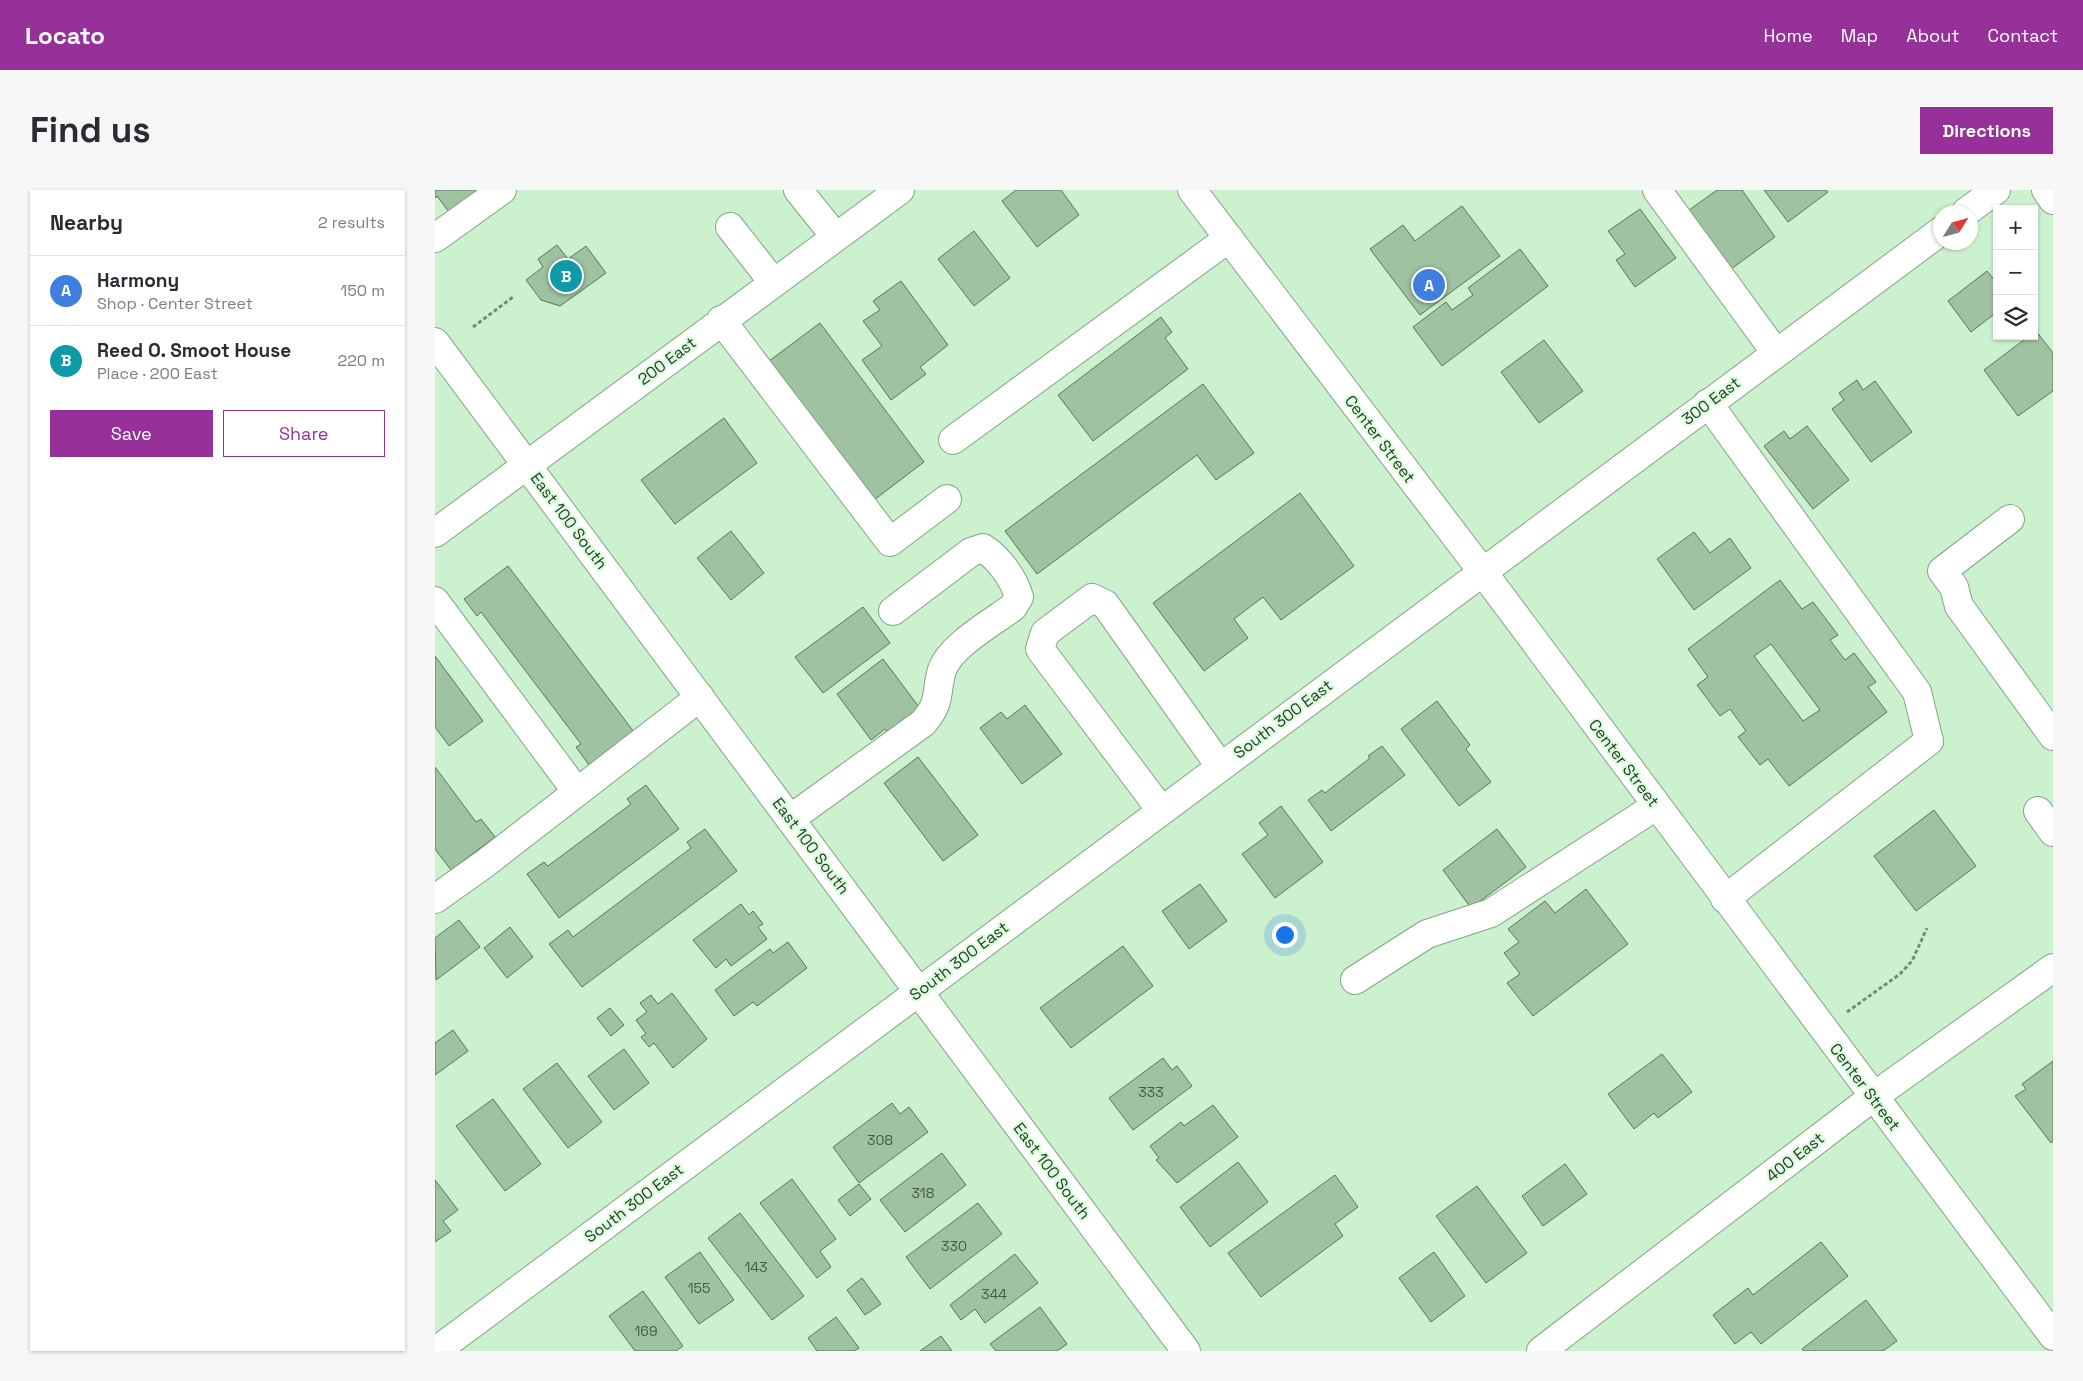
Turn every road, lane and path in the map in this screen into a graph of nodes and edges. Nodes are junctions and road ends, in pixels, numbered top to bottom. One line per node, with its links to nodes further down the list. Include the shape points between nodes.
1 (502, 190): 13 (street)
2 (799, 190): 11 (street)
3 (900, 190): 11 (street, 200 East)
4 (1192, 190): 14 (street, Center Street)
5 (1657, 190): 20 (street)
6 (1997, 190): 9 (street)
7 (2046, 190): 8 (street)
8 (2053, 200)
9 (1976, 205)
10 (731, 227): 15 (street)
11 (835, 236): 15 (street, 200 East)
12 (1933, 237): 20 (street, 300 East)
13 (435, 238)
14 (1229, 238): 22 (street); 27 (street, Center Street)
15 (773, 282): 17 (street, 200 East)
16 (513, 297): 18 (path)
17 (721, 320): 23 (street, 200 East); 24 (street, via 890,542)
18 (473, 327)
19 (435, 342): 23 (street, East 100 South)
20 (1776, 353): 21 (street, 300 East)
21 (1708, 403): 27 (street, 300 East); 38 (street, via 1917,692 1929,741)
22 (953, 440)
23 (527, 464): 26 (street, 200 East); 30 (street, East 100 South)
24 (947, 499)
25 (2010, 519): 31 (street, via 1942,571 1954,587 1959,606)
26 (435, 533)
27 (1481, 571): 32 (street, South 300 East); 34 (street, Center Street)
28 (440, 608): 33 (street)
29 (893, 611): 36 (street, via 971,552 983,548 1015,583 1019,597 1013,607 952,652 942,670 935,710 923,723)
30 (700, 697): 33 (street); 36 (street, East 100 South)
31 (2053, 736)
32 (1220, 766): 35 (street, South 300 East); 35 (street, via 1105,604 1092,598 1045,633 1040,649)
33 (577, 792): 37 (street)
34 (1656, 806): 38 (street, Center Street); 41 (street, via 1491,913 1427,934)
35 (1161, 810): 42 (street, South 300 East)
36 (790, 819): 42 (street, East 100 South)
37 (435, 899)
38 (1725, 899): 43 (street, Center Street)
39 (1927, 928): 43 (path, via 1912,961 1900,974)
40 (2053, 968): 44 (street, 400 East)
41 (1355, 980)
42 (918, 991): 46 (street, South 300 East); 47 (street, East 100 South)
43 (1823, 1030): 44 (street, Center Street)
44 (1873, 1097): 45 (street, Center Street); 48 (street, 400 East)
45 (2053, 1336)
46 (436, 1351)
47 (1187, 1351)
48 (1541, 1351)

